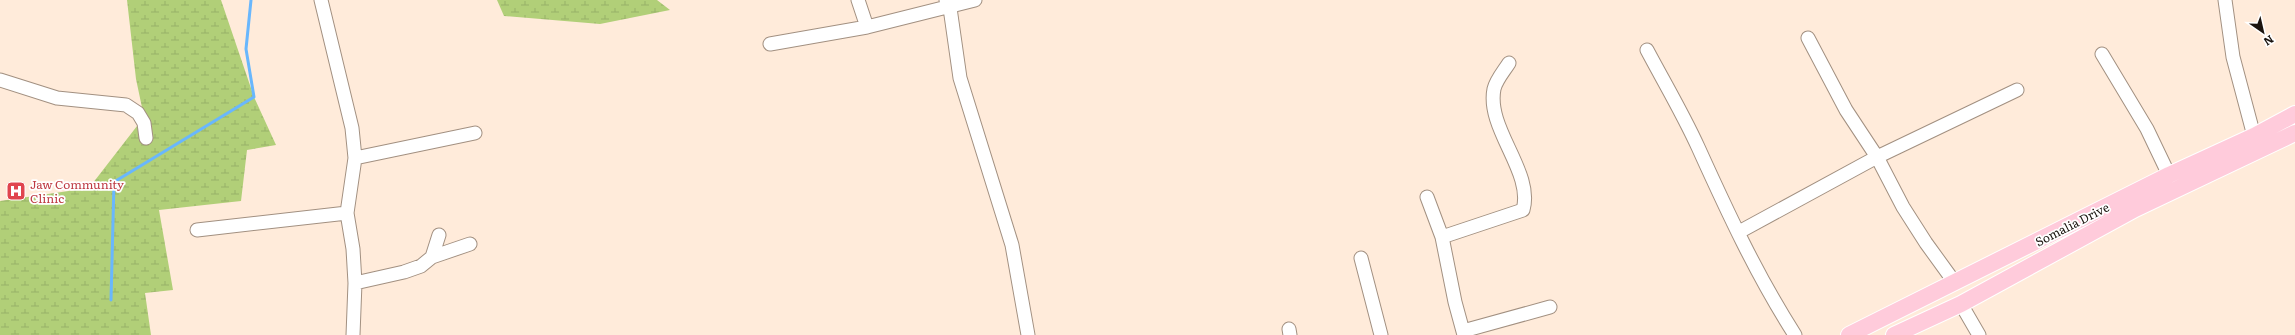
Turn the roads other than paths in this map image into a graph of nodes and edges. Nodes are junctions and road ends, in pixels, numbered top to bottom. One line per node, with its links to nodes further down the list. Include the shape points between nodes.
1 (321, 0): 20 (street, via 352,128)
2 (858, 0): 6 (street)
3 (975, 0): 5 (street)
4 (2225, 0): 17 (street, via 2233,57)
5 (948, 4): 6 (street); 37 (street, via 960,78 1012,245)
6 (867, 27): 8 (street)
7 (1808, 38): 19 (street, via 1846,110)
8 (770, 44)
9 (1647, 50): 25 (street, via 1698,146 1714,185)
10 (2102, 54): 21 (street, via 2146,129)
11 (1509, 62): 27 (street, via 1494,88 1493,99 1499,126 1523,185 1526,197 1523,210)
12 (0, 80): 18 (street, via 58,98 126,105 138,113 144,123)
13 (2017, 90): 19 (street)
14 (2295, 114): 17 (main road, Somalia Drive)
15 (475, 133): 20 (street)
16 (2295, 133): 33 (main road, Somalia Drive, via 2135,208)
17 (2254, 136): 21 (main road, Somalia Drive)
18 (146, 138)
19 (1877, 157): 25 (street); 32 (street, via 1907,213)
20 (355, 158): 23 (street)
21 (2169, 175): 32 (main road, Somalia Drive)
22 (1427, 197): 27 (street)
23 (347, 213): 24 (street); 31 (street)
24 (197, 230)
25 (1739, 232): 39 (street, via 1759,274)
26 (439, 235): 29 (street)
27 (1442, 238): 35 (street)
28 (470, 244): 29 (street)
29 (432, 257): 31 (street, via 421,266 404,272)
30 (1361, 258): 38 (street)
31 (355, 283): 36 (street)
32 (1955, 283): 40 (main road, Somalia Drive)
33 (1961, 304): 41 (main road, Somalia Drive); 42 (street)
34 (1550, 306): 35 (street)
35 (1464, 333)
36 (353, 335)
37 (1028, 335)
38 (1381, 335)
39 (1795, 335)
40 (1849, 335)
41 (1894, 335)
42 (1980, 335)

